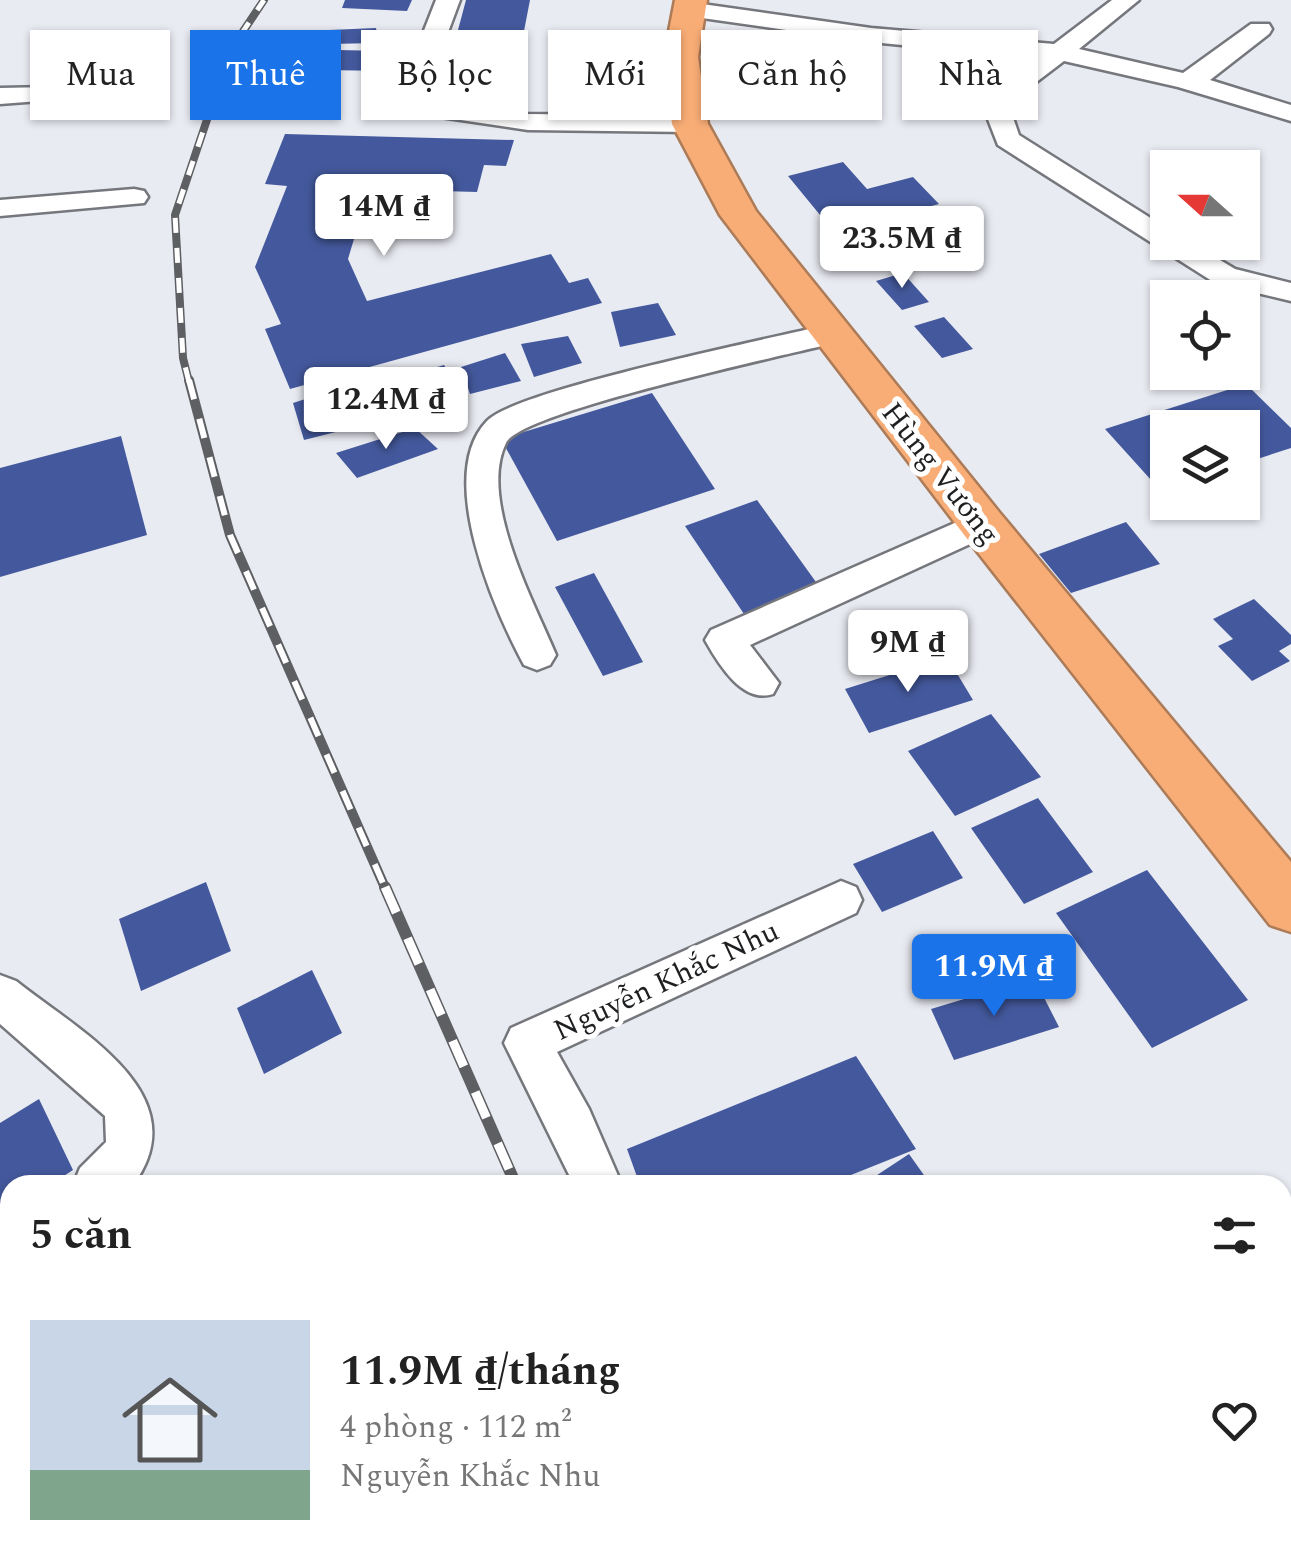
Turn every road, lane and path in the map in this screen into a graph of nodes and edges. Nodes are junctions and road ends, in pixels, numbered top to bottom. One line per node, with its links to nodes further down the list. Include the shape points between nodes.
1 (448, 0): 10 (street, via 412,94 422,107 528,122)
2 (1127, 0): 5 (street)
3 (689, 5): 5 (street, via 872,35); 10 (highway, Hùng Vương, via 681,57)
4 (1260, 30): 6 (street)
5 (1058, 52): 6 (street); 13 (street, via 997,109 1006,139)
6 (1185, 81): 9 (street)
7 (30, 95): 8 (street)
8 (0, 96)
9 (1291, 113)
10 (690, 124): 16 (highway, Hùng Vương, via 739,215)
11 (134, 197): 12 (street)
12 (0, 208)
13 (1150, 231)
14 (1198, 260): 15 (street, via 1225,276)
15 (1291, 292)
16 (831, 334): 17 (highway, Hùng Vương); 18 (street, via 557,402 500,426 488,444 484,503 496,553)
17 (982, 524): 19 (street, via 724,640); 21 (highway, Hùng Vương)
18 (538, 655)
19 (760, 683)
20 (841, 900): 24 (street, Nguyễn Khắc Nhu, via 527,1044)
21 (1291, 906)
22 (0, 996): 23 (street, via 117,1092 128,1109 134,1132)
23 (112, 1175)
24 (594, 1175)

